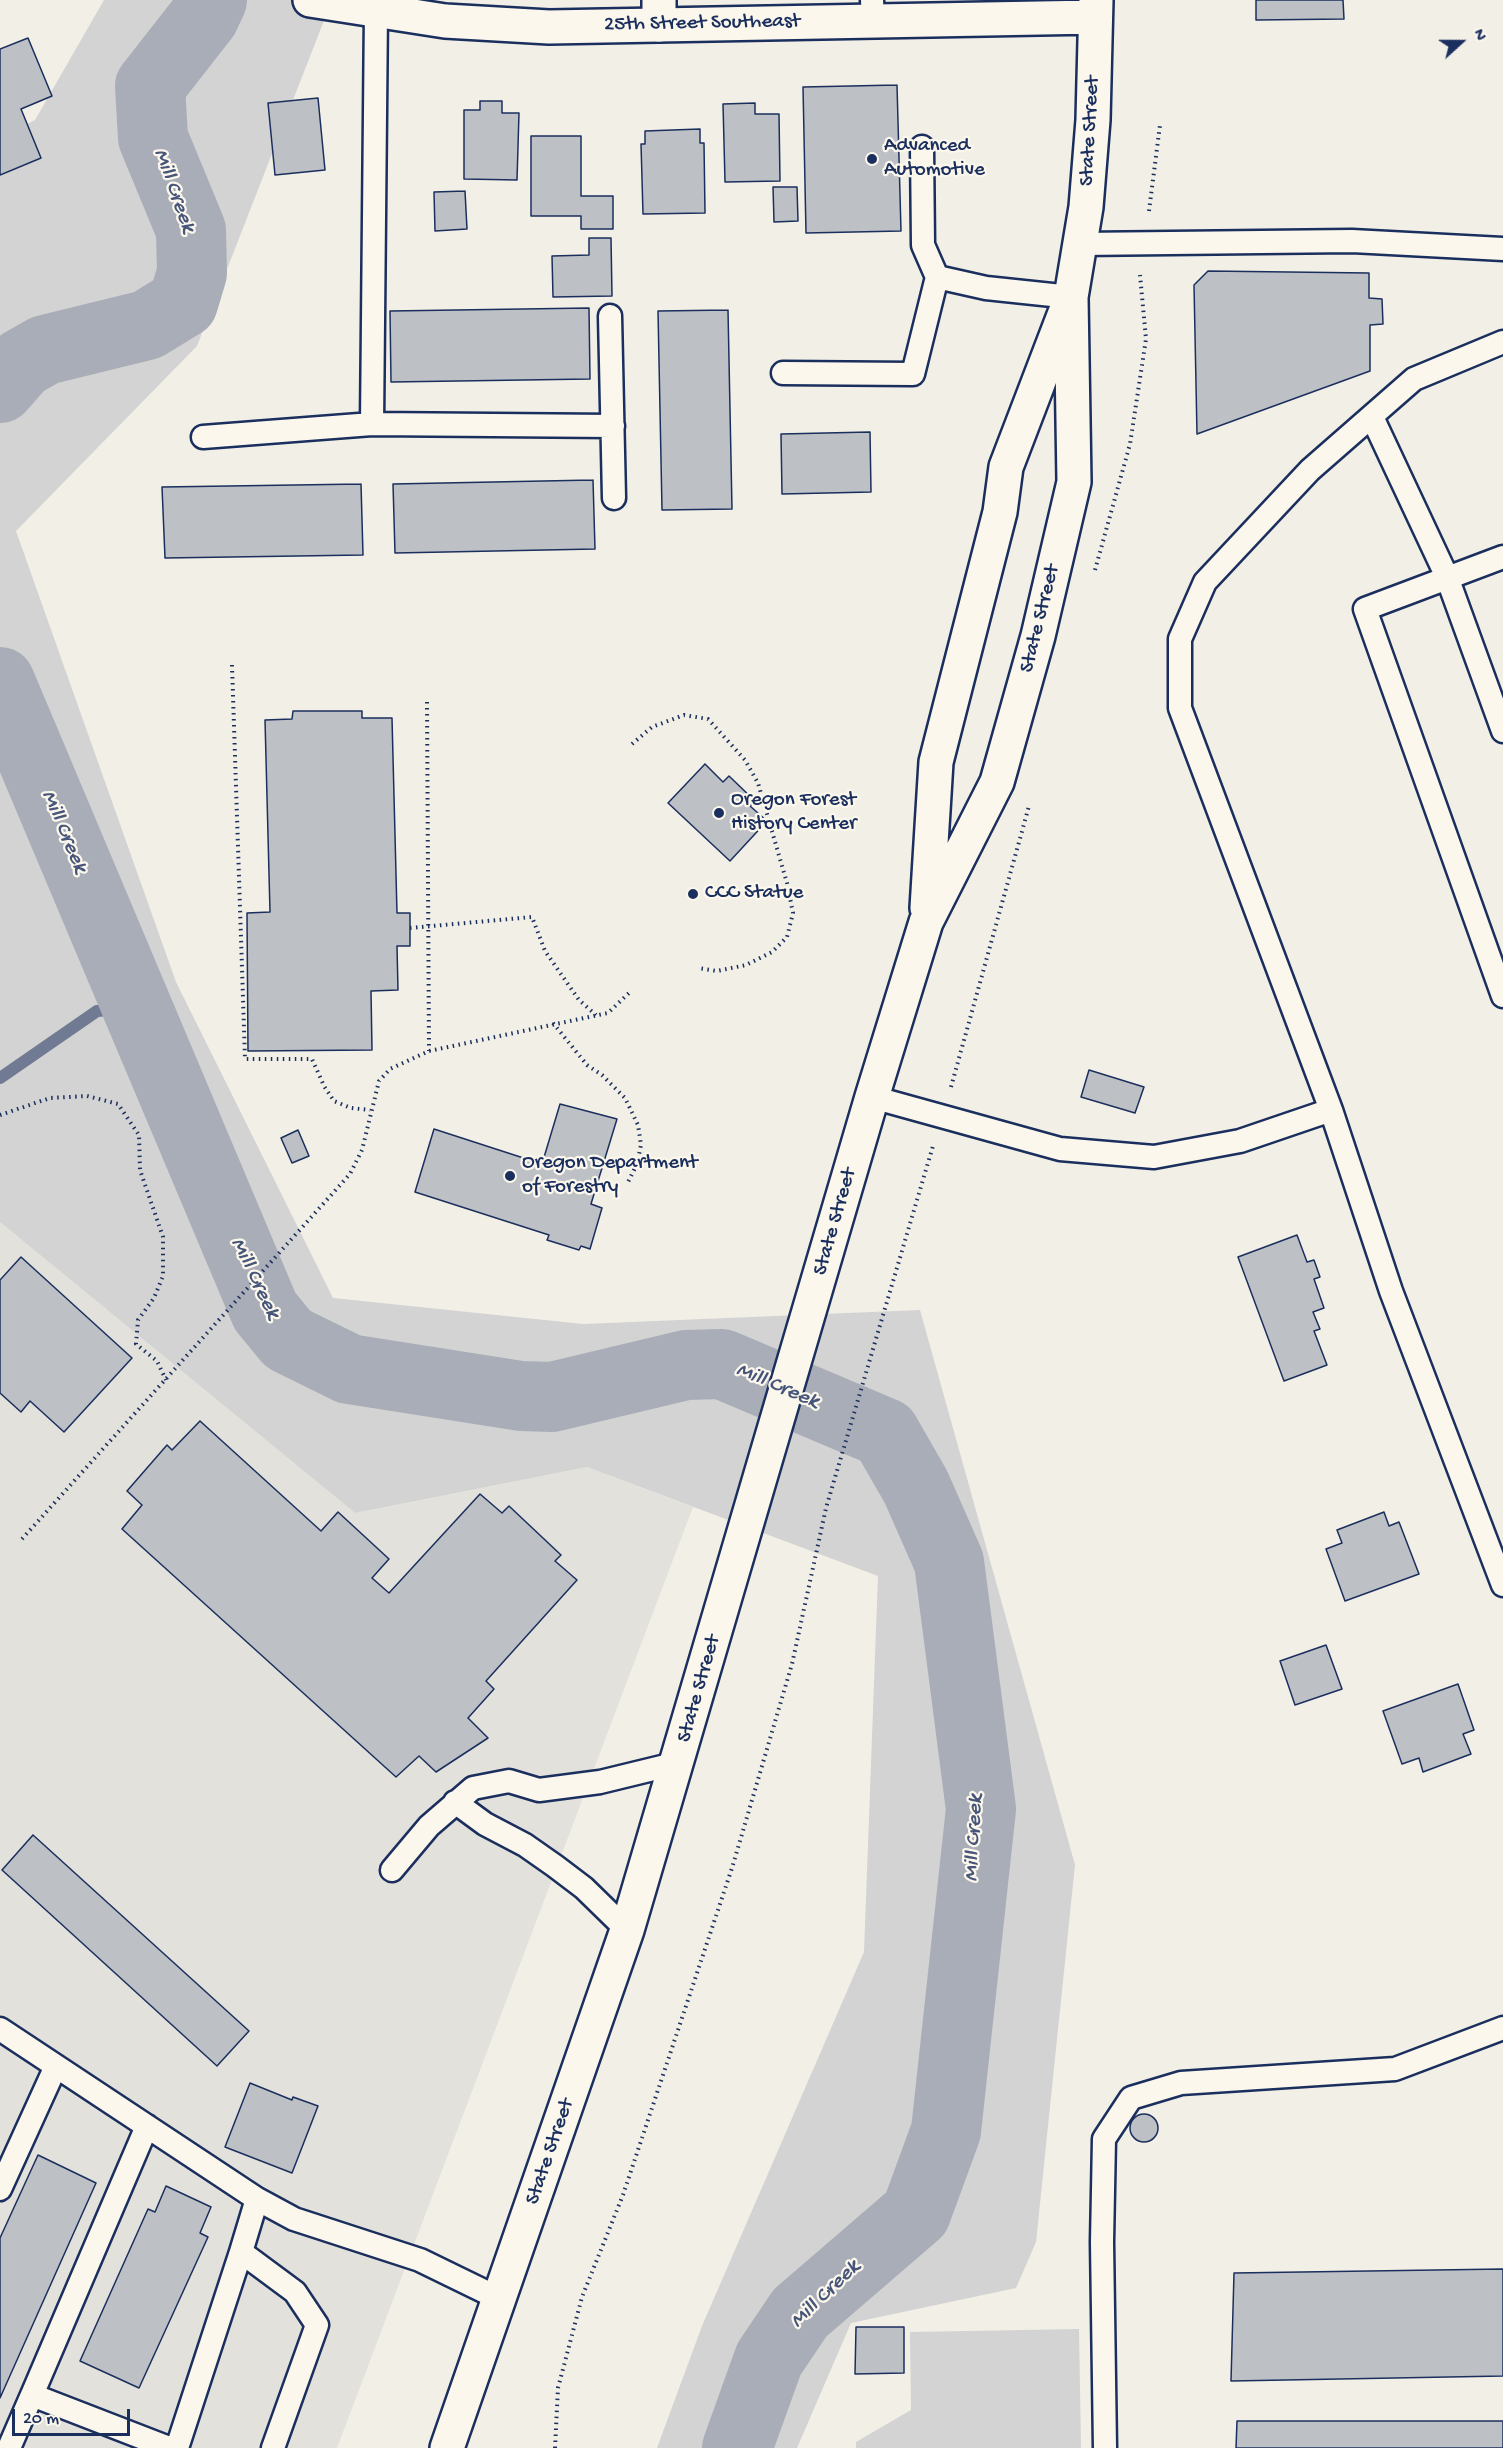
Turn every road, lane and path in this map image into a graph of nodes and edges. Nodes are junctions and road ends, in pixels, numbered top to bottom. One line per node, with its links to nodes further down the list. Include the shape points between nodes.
1 (310, 0): 3 (main road, 25th Street Southeast)
2 (1095, 8): 4 (main road, 25th Street Southeast); 7 (main road, State Street, via 1093,120)
3 (376, 10): 5 (main road, 25th Street Southeast, via 445,21 549,27); 15 (lane)
4 (873, 10): 5 (main road, 25th Street Southeast)
5 (659, 13)
6 (922, 147): 9 (lane, via 923,245)
7 (1080, 244): 8 (lane, via 1352,241); 10 (main road, State Street)
8 (1503, 249)
9 (937, 277): 10 (lane, via 986,288); 13 (lane, via 913,374)
10 (1071, 297): 25 (main road, State Street, via 1006,466 1000,512 936,762); 25 (main road, State Street, via 1074,482 1041,625 997,782)
11 (610, 316): 16 (lane)
12 (1503, 342): 14 (lane, via 1414,379)
13 (783, 373)
14 (1372, 417): 20 (lane); 36 (lane, via 1310,470 1205,582 1180,639 1180,708)
15 (372, 424): 16 (lane); 17 (lane)
16 (613, 426): 18 (lane)
17 (203, 437)
18 (614, 498)
19 (1503, 557): 20 (lane)
20 (1448, 577): 23 (lane); 30 (lane, via 1365,609)
21 (232, 665): 35 (path, via 245,1059 312,1059 334,1101)
22 (427, 702): 26 (path)
23 (1503, 731)
24 (632, 744): 28 (path, via 652,727 684,715 708,719 745,760 758,783 793,913 787,937 772,952 746,965 717,971)
25 (926, 922): 34 (main road, State Street)
26 (429, 926): 27 (path); 31 (path, via 532,917 545,951 579,1000); 33 (path)
27 (410, 928)
28 (698, 968)
29 (631, 991): 31 (path, via 608,1013)
30 (1503, 996)
31 (596, 1015): 32 (path)
32 (553, 1023): 33 (path); 38 (path, via 587,1065 625,1098 638,1125 641,1145)
33 (429, 1051): 35 (path, via 390,1070 379,1081)
34 (872, 1096): 36 (lane, via 1060,1149 1154,1157 1240,1141); 43 (main road, State Street)
35 (370, 1110): 40 (path, via 362,1150 350,1174)
36 (1331, 1110): 42 (lane, via 1391,1291)
37 (0, 1115): 40 (path, via 50,1098 87,1096 118,1104 139,1135 140,1170 164,1237 163,1276 154,1298 138,1320 136,1344 157,1361)
38 (627, 1184)
39 (888, 1305): 61 (path, via 826,1508 792,1664 732,1868 623,2195 582,2297 558,2388)
40 (166, 1380): 41 (path)
41 (22, 1539)
42 (1503, 1585)
43 (678, 1763): 44 (lane, via 600,1782 539,1790 509,1781 473,1788); 46 (main road, State Street)
44 (455, 1802): 45 (lane); 46 (lane, via 555,1866)
45 (392, 1870)
46 (627, 1930): 54 (main road, State Street)
47 (1503, 2028): 62 (lane, via 1395,2069 1181,2083 1131,2098 1104,2139)
48 (0, 2029): 49 (lane)
49 (56, 2066): 50 (lane); 51 (lane)
50 (147, 2126): 52 (lane); 55 (lane)
51 (0, 2189)
52 (257, 2199): 53 (lane); 54 (lane, via 294,2219 420,2260)
53 (242, 2252): 58 (lane); 59 (lane, via 295,2292 317,2325)
54 (500, 2299): 60 (main road, State Street)
55 (32, 2396): 56 (lane); 57 (lane)
56 (9, 2448)
57 (170, 2448)
58 (177, 2448)
59 (273, 2448)
60 (447, 2448)
61 (555, 2448)
62 (1105, 2448)

